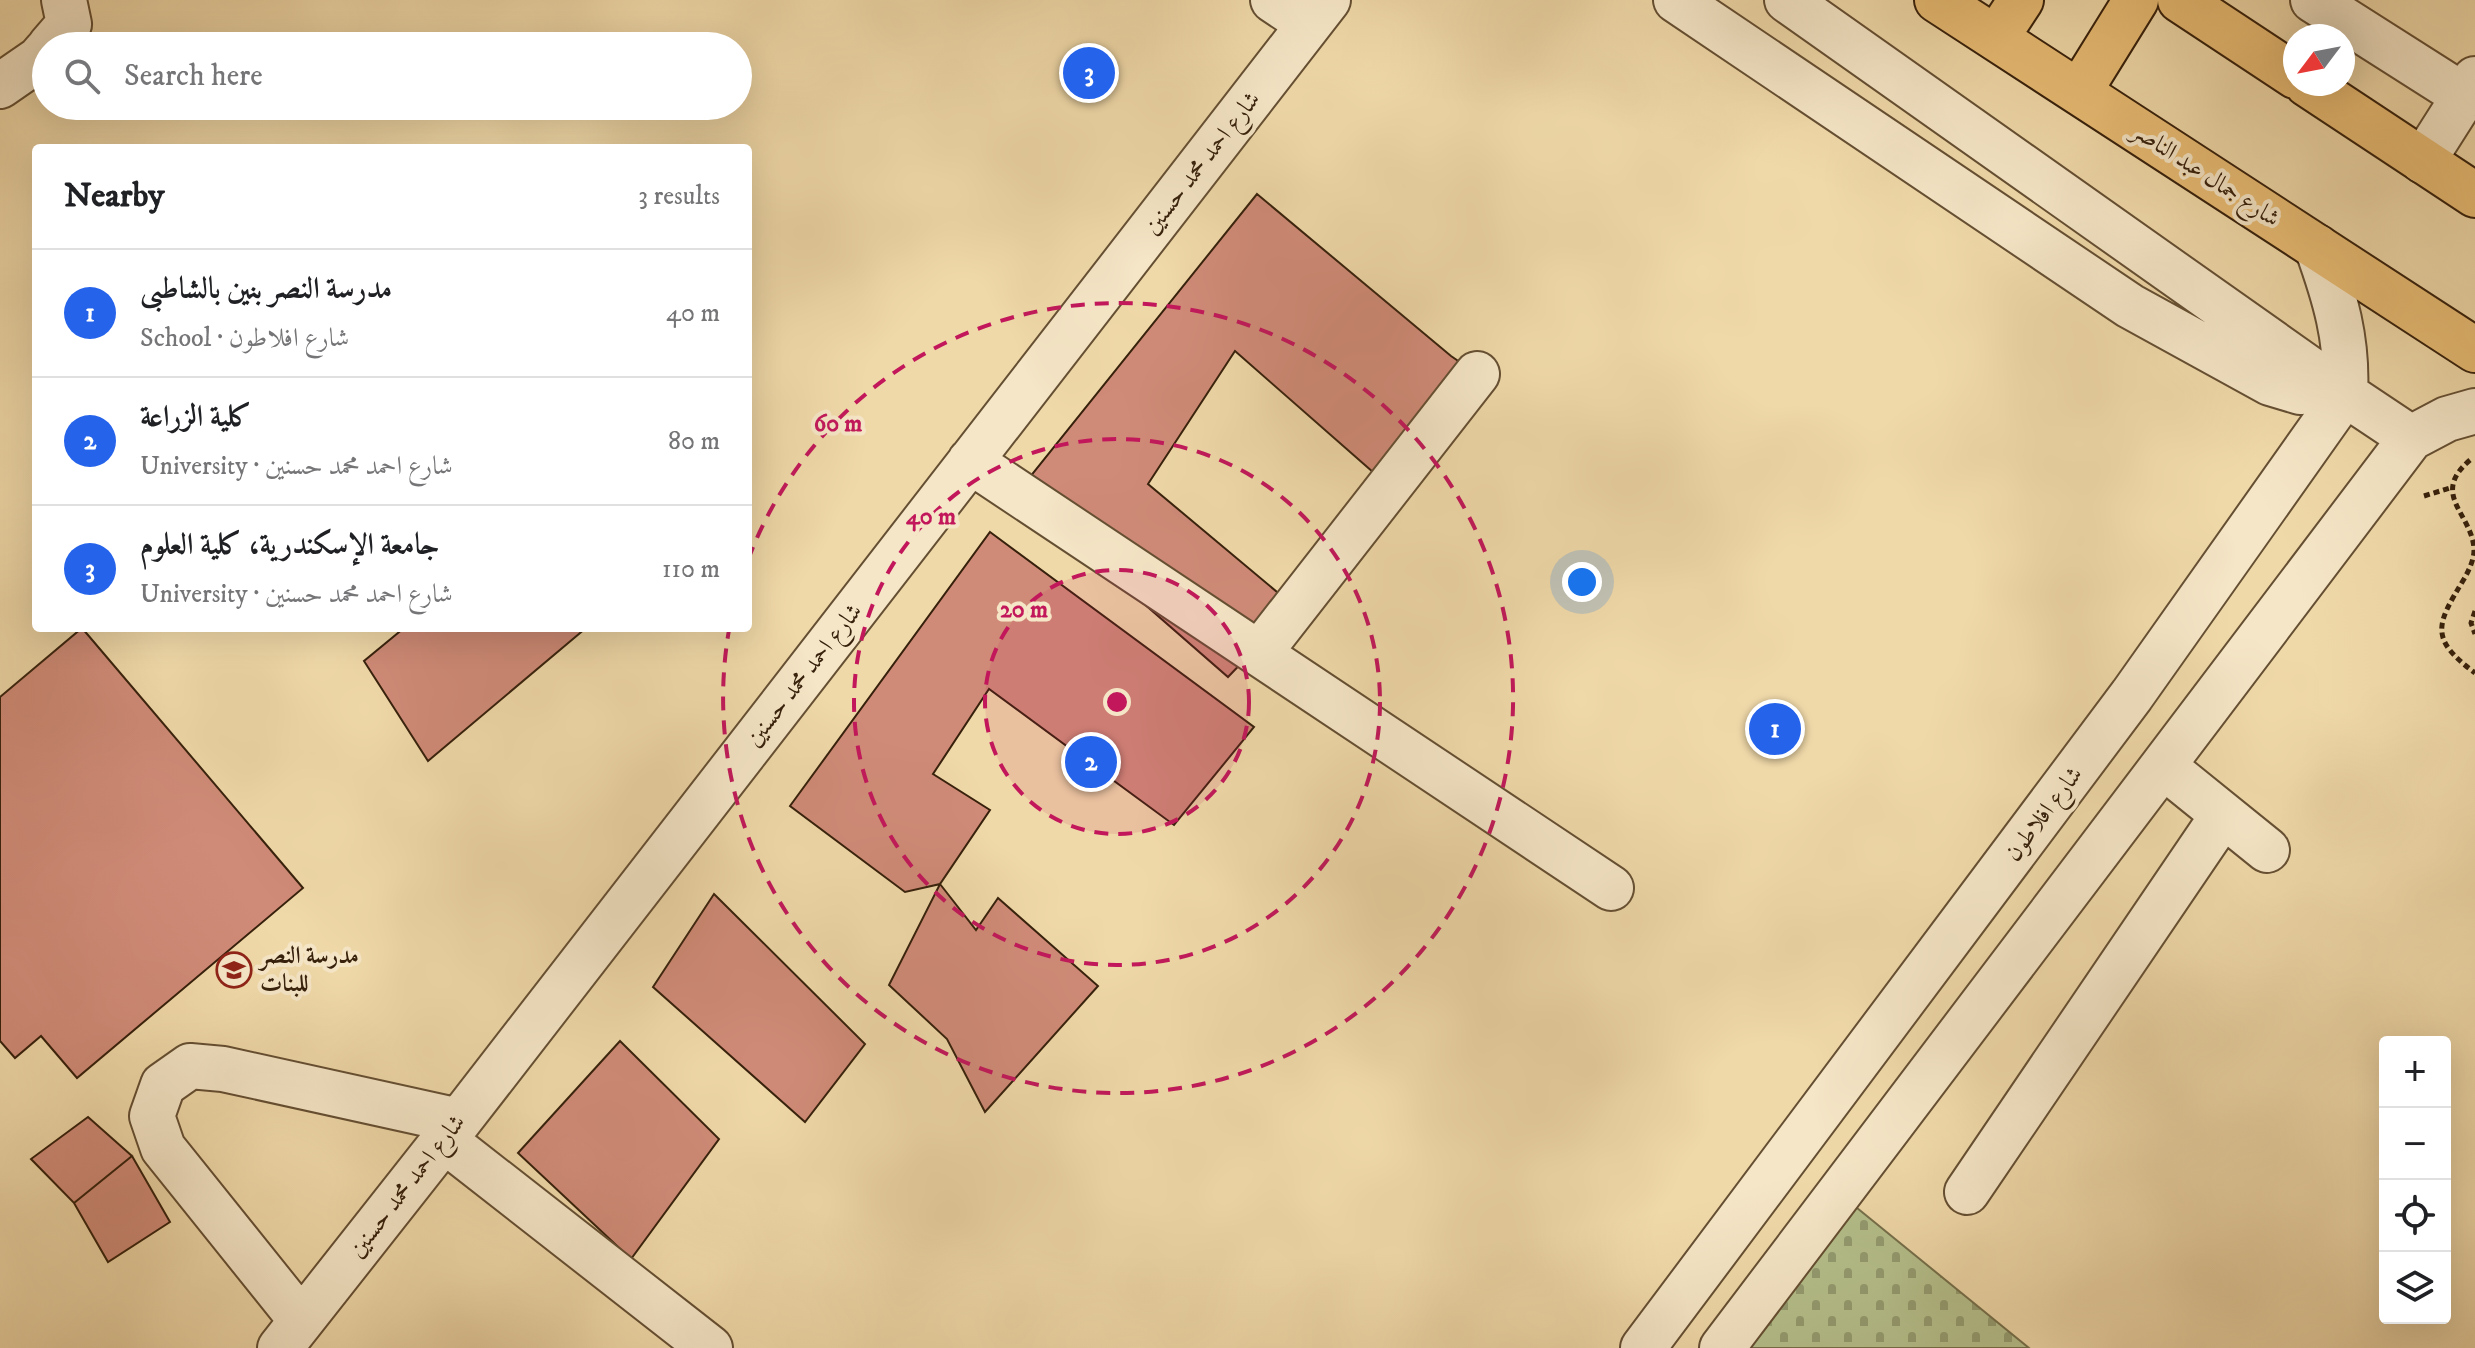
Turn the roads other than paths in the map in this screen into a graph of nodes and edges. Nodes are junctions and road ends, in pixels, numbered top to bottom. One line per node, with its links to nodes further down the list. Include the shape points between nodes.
1 (64, 0): 11 (street, via 69,24)
2 (1273, 0): 10 (street)
3 (1676, 0): 24 (street, via 2130,306 2270,383 2300,392)
4 (1787, 0): 24 (street)
5 (1937, 0): 12 (main road, شارع جمال عبد الناصر)
6 (2021, 0): 12 (main road)
7 (2136, 0): 17 (main road)
8 (2180, 0): 14 (main road)
9 (2313, 0): 16 (street)
10 (1319, 12): 27 (street, شارع احمد محمد حسنين)
11 (62, 32)
12 (1996, 38): 17 (main road, شارع جمال عبد الناصر)
13 (32, 64): 15 (street)
14 (2283, 68)
15 (0, 86)
16 (2470, 87): 19 (street)
17 (2079, 92): 21 (main road, شارع جمال عبد الناصر)
18 (2325, 96): 19 (main road)
19 (2423, 161): 20 (main road)
20 (2475, 195)
21 (2317, 247): 22 (main road, شارع جمال عبد الناصر); 24 (street, via 2339,313 2347,359)
22 (2475, 350)
23 (1477, 374): 28 (street)
24 (2339, 389): 26 (street); 29 (street, شارع افلاطون)
25 (2475, 411): 26 (street)
26 (2411, 438): 30 (street)
27 (970, 461): 28 (street); 39 (street, شارع احمد محمد حسنين)
28 (1260, 652): 35 (street)
29 (2132, 695): 30 (street); 34 (street, شارع افلاطون)
30 (2188, 732): 31 (street)
31 (2163, 766): 32 (street); 36 (street)
32 (2223, 815): 33 (street); 40 (street)
33 (2267, 850)
34 (2004, 866): 36 (street); 37 (street, شارع افلاطون)
35 (1611, 888)
36 (2057, 907): 38 (street)
37 (1963, 921): 38 (street); 43 (street, شارع افلاطون)
38 (2015, 962): 44 (street)
39 (451, 1130): 41 (street, شارع احمد محمد حسنين); 41 (street, via 223,1069 190,1066 163,1085 152,1116 163,1148); 42 (street)
40 (1967, 1192)
41 (290, 1334)
42 (710, 1348)
43 (1643, 1348)
44 (1722, 1348)

